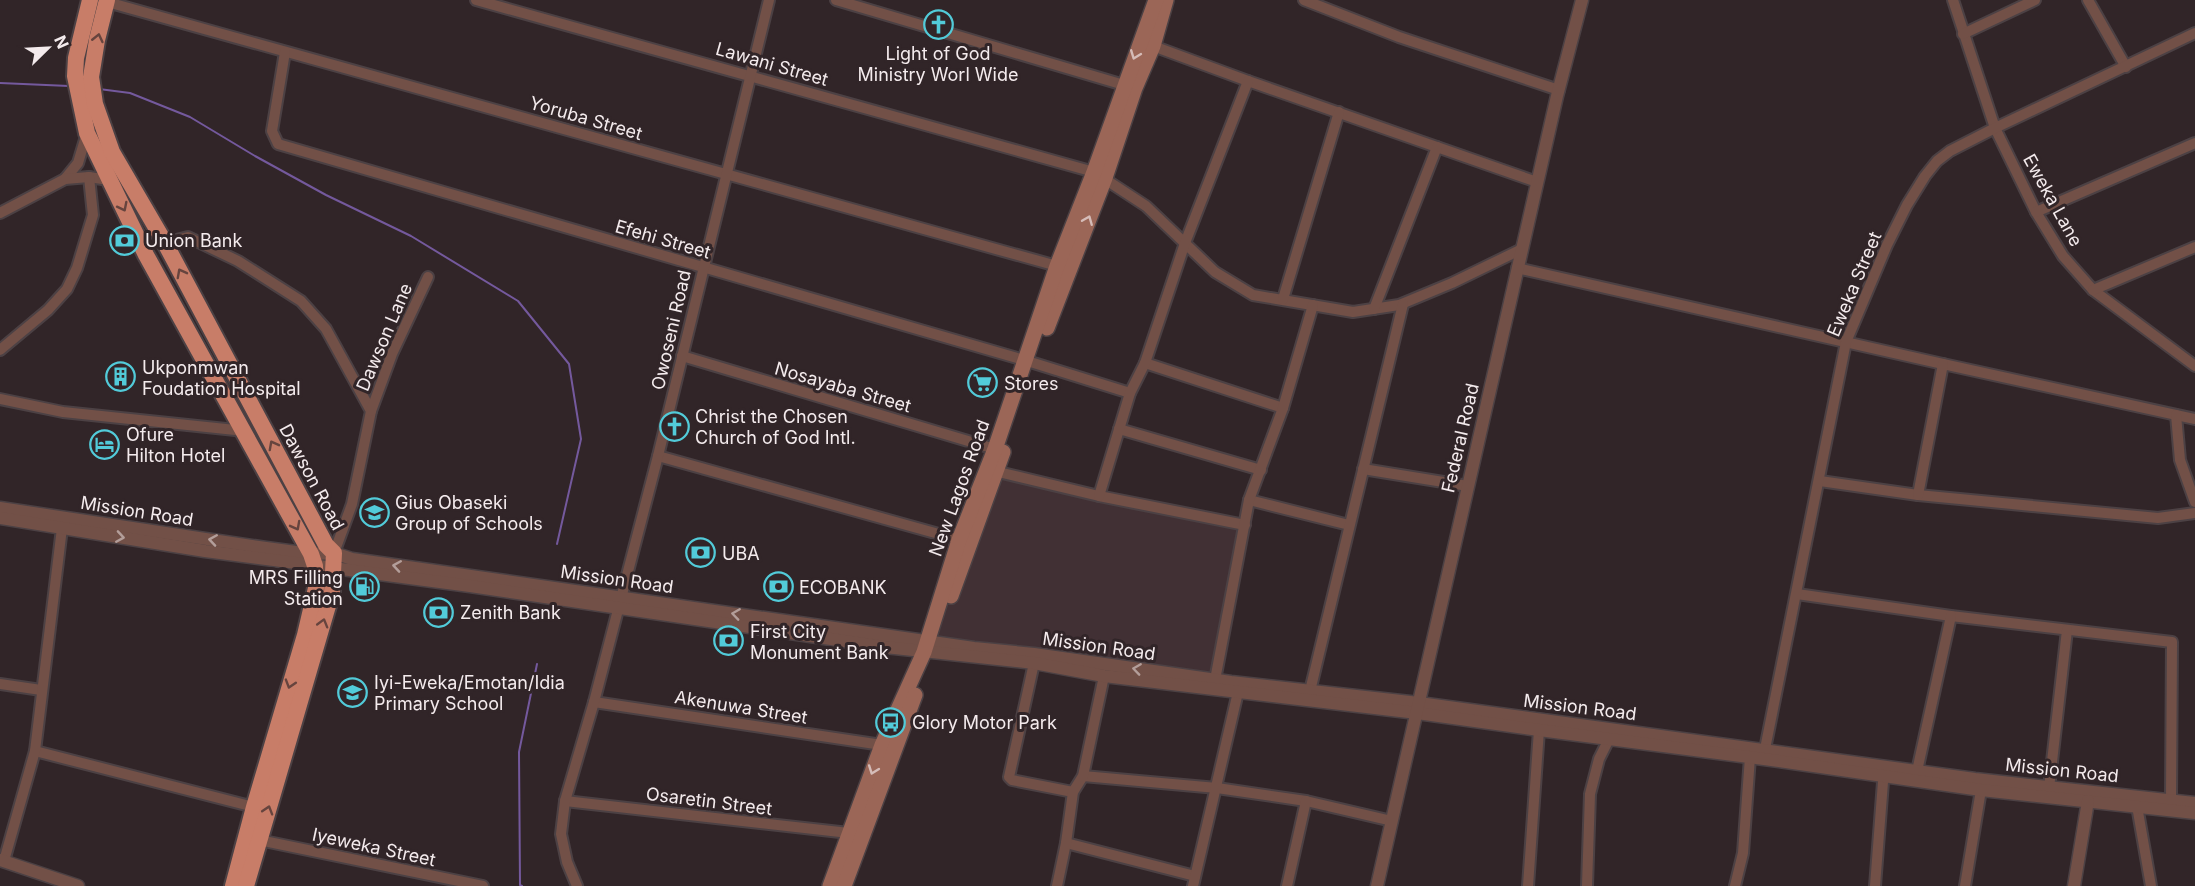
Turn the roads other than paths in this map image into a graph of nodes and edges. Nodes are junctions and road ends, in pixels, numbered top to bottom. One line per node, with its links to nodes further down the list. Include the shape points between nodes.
1 (479, 0): 17 (street, Lawani Street)
2 (769, 0): 17 (street, Owoseni Road)
3 (836, 0): 20 (street)
4 (1156, 0): 20 (main road, New Lagos Road, one-way to 20)
5 (1166, 0): 14 (main road, New Lagos Road)
6 (1304, 0): 21 (street, via 1398,37)
7 (1582, 0): 21 (street, Federal Road)
8 (1953, 0): 13 (street, Eweka Lane)
9 (2035, 0): 13 (street)
10 (2088, 0): 16 (street)
11 (102, 1): 15 (street, Yoruba Street); 18 (highway, via 76,58)
12 (2195, 33): 16 (street, Eweka Street)
13 (1963, 34): 23 (street, Eweka Lane)
14 (1153, 46): 19 (street); 28 (main road, New Lagos Road)
15 (285, 52): 27 (street, Yoruba Street); 40 (street, Efehi Street, via 272,131 278,144)
16 (2126, 67): 23 (street, Eweka Street)
17 (750, 75): 27 (street, Owoseni Road); 28 (street, Lawani Street)
18 (83, 77): 24 (highway, Dawson Road, via 78,95); 35 (highway, Dawson Road, via 112,152)
19 (1248, 81): 22 (street); 36 (street)
20 (1124, 85): 28 (main road, New Lagos Road)
21 (1559, 90): 32 (street, Federal Road)
22 (1339, 112): 26 (street); 44 (street)
23 (1995, 128): 33 (street, Eweka Lane); 48 (street, Eweka Street, via 1950,151 1925,176 1887,245)
24 (87, 133): 30 (street, via 78,163); 31 (highway, Dawson Road)
25 (2195, 143): 33 (street)
26 (1437, 147): 32 (street); 47 (street)
27 (726, 174): 39 (street, Yoruba Street); 40 (street, Owoseni Road)
28 (1100, 175): 36 (street, Lawani Street, via 1146,206); 39 (main road, New Lagos Road); 51 (main road, New Lagos Road, one-way to 28, via 1068,269)
29 (88, 177): 30 (street); 31 (street); 49 (street, via 93,215 67,289)
30 (65, 179): 34 (street)
31 (109, 180): 62 (highway, Dawson Road, one-way to 62, via 146,255)
32 (1537, 182): 38 (street, Federal Road)
33 (2036, 212): 43 (street, Eweka Lane, via 2063,256)
34 (0, 213)
35 (165, 243): 58 (street, Dawson Lane, via 188,237 238,261 301,301 326,329); 82 (highway, Dawson Road, one-way to 35)
36 (1185, 243): 44 (street, Lawani Street, via 1215,272 1253,295); 52 (street)
37 (2195, 247): 43 (street)
38 (1522, 249): 41 (street, Federal Road); 45 (street, Lawani Street)
39 (1057, 266): 51 (main road, New Lagos Road)
40 (703, 268): 50 (street, Owoseni Road); 51 (street, Efehi Street)
41 (1517, 268): 48 (street); 69 (street, Federal Road)
42 (428, 277): 58 (street, Dawson Lane, via 392,354)
43 (2093, 290): 54 (street, Eweka Lane)
44 (1283, 299): 46 (street, Lawani Street)
45 (1403, 304): 47 (street, Lawani Street); 65 (street)
46 (1313, 305): 47 (street, Lawani Street, via 1353,312); 57 (street)
47 (1374, 309)
48 (1846, 342): 53 (street); 68 (street, Eweka Street)
49 (0, 350)
50 (682, 356): 63 (street, Nosayaba Street); 64 (street, Owoseni Road)
51 (1029, 362): 55 (street, Efehi Street); 63 (main road, New Lagos Road); 67 (main road, New Lagos Road)
52 (1145, 363): 55 (street); 57 (street)
53 (1943, 364): 59 (street); 70 (street)
54 (2195, 366)
55 (1130, 393): 61 (street)
56 (0, 399): 62 (street, via 63,412)
57 (1283, 408): 66 (street)
58 (372, 411): 82 (street, Dawson Lane, via 352,504)
59 (2176, 415): 60 (street); 73 (street, via 2180,460)
60 (2195, 419)
61 (1119, 429): 66 (street); 71 (street)
62 (245, 431): 81 (highway, Dawson Road, one-way to 81)
63 (995, 448): 67 (main road, New Lagos Road)
64 (658, 456): 80 (street); 84 (street, Owoseni Road)
65 (1363, 469): 69 (street); 78 (street)
66 (1262, 470): 72 (street)
67 (991, 471): 71 (street); 80 (main road, New Lagos Road)
68 (1820, 481): 70 (street); 83 (street, Eweka Street)
69 (1468, 486): 96 (street, Federal Road)
70 (1918, 495): 75 (street, via 2158,518)
71 (1099, 496): 77 (street)
72 (1249, 500): 77 (street); 78 (street)
73 (2195, 502)
74 (0, 507): 81 (street, Mission Road, one-way to 74)
75 (2195, 513)
76 (0, 518): 79 (street, Mission Road)
77 (1245, 525): 90 (street)
78 (1349, 525): 93 (street)
79 (62, 528): 81 (street, Mission Road, one-way to 81, via 205,551); 92 (street)
80 (965, 541): 87 (main road, New Lagos Road)
81 (313, 560): 82 (street, Mission Road); 116 (highway, one-way to 116, via 316,588)
82 (334, 561): 84 (street, Mission Road); 120 (highway, one-way to 82, via 332,592)
83 (1797, 594): 85 (street); 100 (street, Eweka Street)
84 (619, 602): 87 (street, Mission Road); 95 (street, Owoseni Road)
85 (1951, 616): 86 (street); 104 (street)
86 (2067, 630): 107 (street); 110 (street, via 2172,642)
87 (929, 647): 88 (street, Mission Road); 90 (street, Mission Road, one-way to 87); 99 (main road, New Lagos Road); 131 (main road, New Lagos Road)
88 (1034, 663): 89 (street, Mission Road); 109 (street, via 1009,777)
89 (1104, 676): 94 (street, Mission Road); 105 (street)
90 (1215, 680): 93 (street, Mission Road)
91 (0, 684): 92 (street)
92 (41, 690): 101 (street)
93 (1310, 691): 96 (street, Mission Road)
94 (1238, 692): 96 (street, Mission Road); 106 (street)
95 (594, 702): 99 (street, Akenuwa Street); 111 (street, Owoseni Road)
96 (1418, 708): 97 (street, Mission Road); 100 (street, Mission Road); 118 (street, Federal Road)
97 (1539, 730): 98 (street, Mission Road); 135 (street)
98 (1609, 739): 102 (street, Mission Road); 136 (street, via 1590,794)
99 (882, 746): 119 (main road, New Lagos Road, one-way to 119)
100 (1766, 749): 103 (street, Mission Road)
101 (35, 751): 116 (street); 122 (street)
102 (1750, 757): 103 (street, Mission Road); 137 (street, via 1743,853)
103 (1884, 770): 104 (street, Mission Road); 108 (street, Mission Road); 138 (street)
104 (1917, 771): 107 (street, Mission Road)
105 (1083, 776): 106 (street); 109 (street)
106 (1217, 788): 112 (street); 123 (street)
107 (2049, 788): 110 (street, Mission Road)
108 (1981, 790): 113 (street, Mission Road); 139 (street)
109 (1073, 792): 121 (street)
110 (2171, 800): 114 (street, Mission Road)
111 (566, 801): 119 (street, Osaretin Street); 129 (street, Owoseni Road, via 561,834)
112 (1305, 801): 118 (street); 133 (street)
113 (2088, 801): 115 (street, Mission Road); 140 (street)
114 (2195, 803)
115 (2137, 806): 117 (street, Mission Road); 141 (street)
116 (254, 807): 126 (highway)
117 (2195, 813)
118 (1392, 821): 134 (street, Federal Road)
119 (849, 833): 130 (main road, New Lagos Road)
120 (259, 840): 127 (highway); 128 (street, Iyeweka Street)
121 (1066, 843): 123 (street); 132 (street)
122 (2, 860): 124 (street)
123 (1194, 881)
124 (61, 884): 125 (street)
125 (78, 886)
126 (233, 886)
127 (246, 886)
128 (483, 886)
129 (577, 886)
130 (830, 886)
131 (844, 886)
132 (1057, 886)
133 (1287, 886)
134 (1377, 886)
135 (1528, 886)
136 (1587, 886)
137 (1735, 886)
138 (1875, 886)
139 (1965, 886)
140 (2074, 886)
141 (2151, 886)

